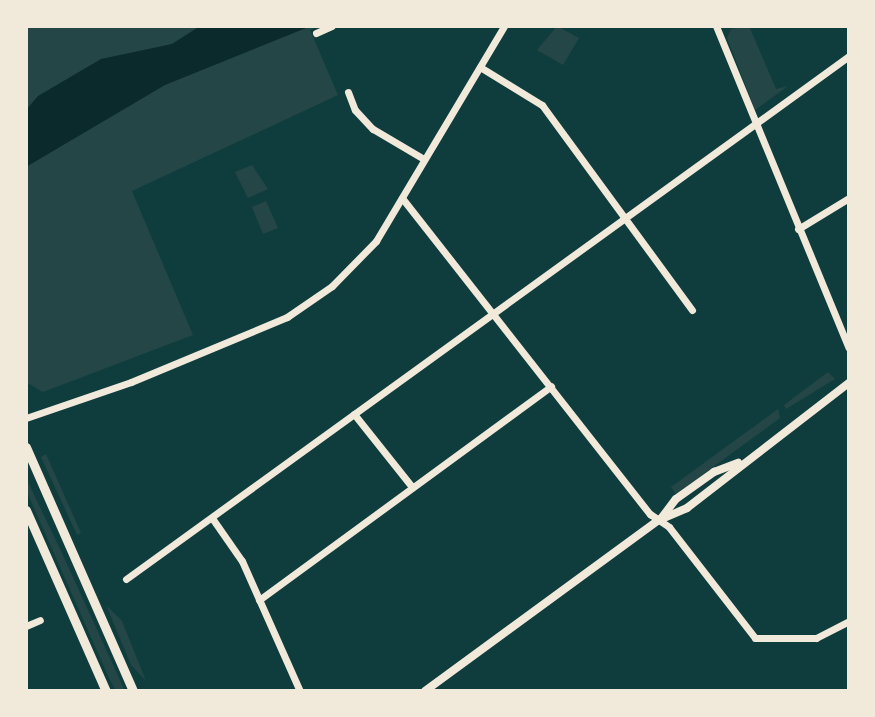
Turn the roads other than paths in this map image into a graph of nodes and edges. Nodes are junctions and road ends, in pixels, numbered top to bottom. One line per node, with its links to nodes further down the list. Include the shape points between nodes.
1 (332, 26): 4 (street)
2 (504, 26): 6 (street)
3 (719, 27): 8 (street)
4 (316, 33)
5 (849, 56): 8 (street)
6 (480, 67): 9 (street); 12 (street, via 542,105)
7 (348, 92): 9 (street, via 355,110 373,129)
8 (755, 124): 12 (street); 13 (street)
9 (424, 159): 10 (street)
10 (402, 198): 15 (street); 20 (street, via 376,241 311,303 131,382)
11 (849, 198): 13 (street)
12 (626, 218): 14 (street); 15 (street)
13 (798, 229): 16 (street)
14 (692, 310)
15 (494, 313): 18 (street); 19 (street)
16 (849, 348)
17 (849, 383): 25 (street, via 684,510)
18 (551, 386): 22 (street); 25 (street)
19 (354, 414): 22 (street); 24 (street)
20 (26, 418)
21 (26, 447): 32 (main road)
22 (412, 487): 27 (street)
23 (26, 510): 31 (main road)
24 (212, 518): 26 (street); 27 (street, via 242,561)
25 (659, 520): 29 (street, via 760,641 816,638); 34 (street)
26 (126, 579)
27 (259, 600): 33 (street)
28 (40, 620): 30 (street)
29 (849, 621)
30 (26, 626)
31 (106, 691)
32 (133, 691)
33 (300, 691)
34 (425, 691)

